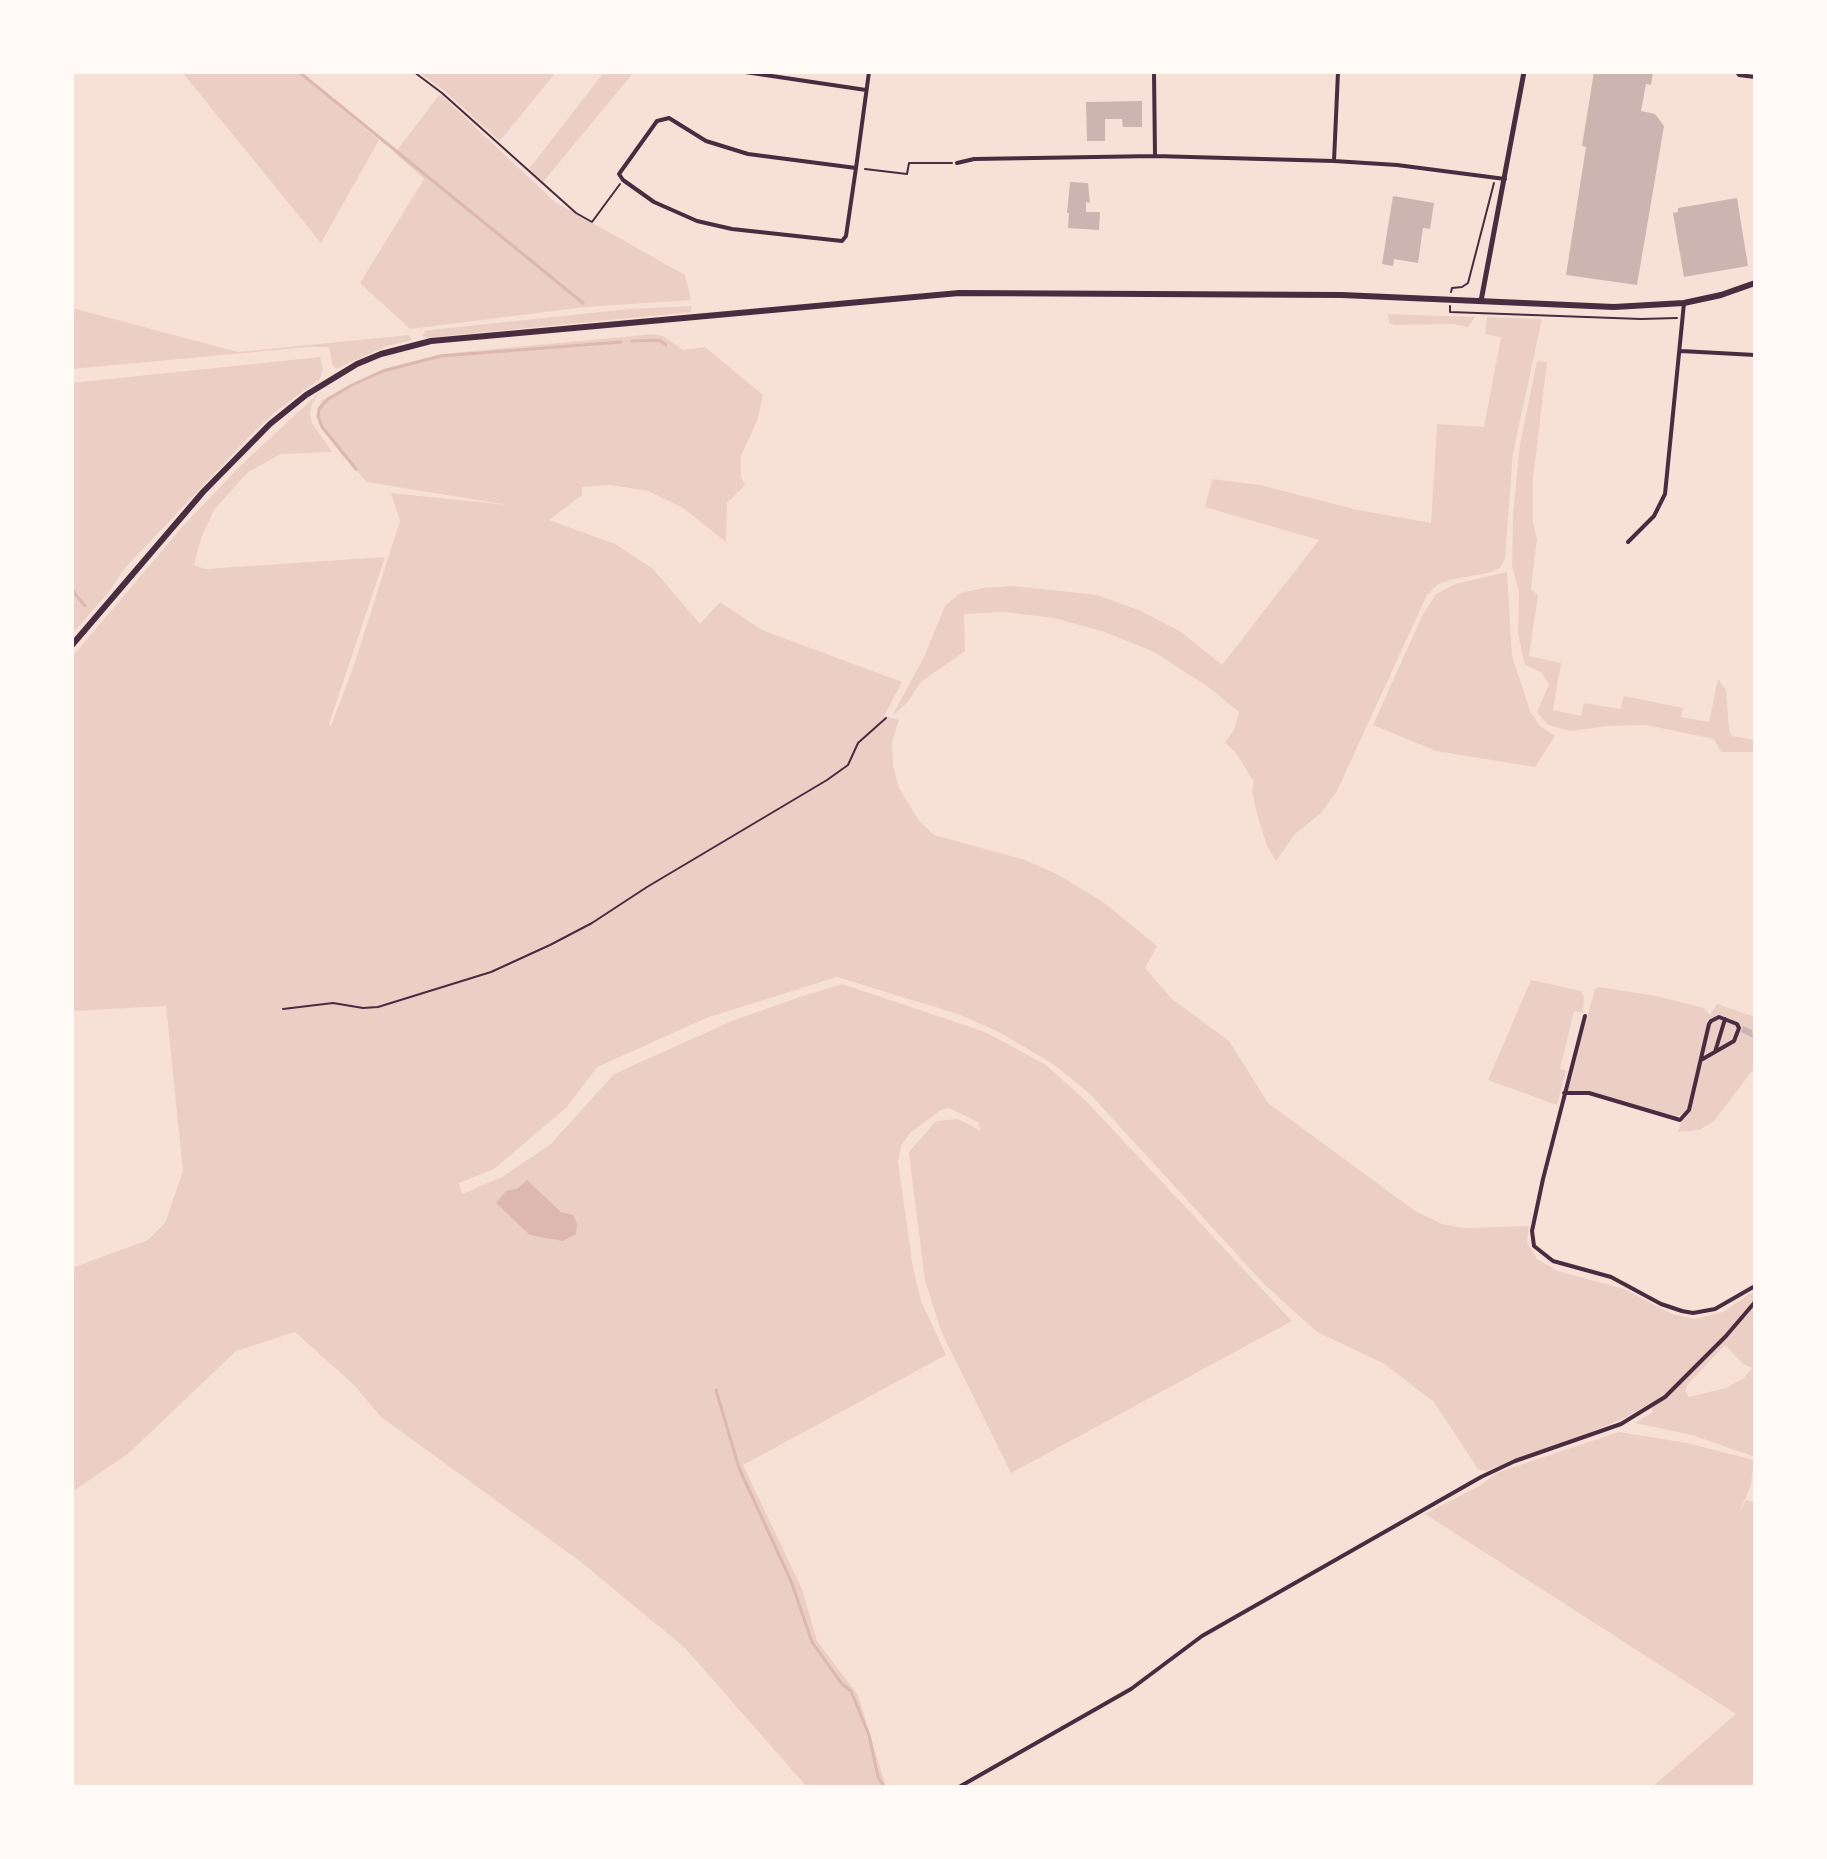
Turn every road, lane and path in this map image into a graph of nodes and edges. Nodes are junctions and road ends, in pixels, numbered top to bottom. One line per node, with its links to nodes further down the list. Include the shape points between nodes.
1 (414, 72): 16 (path, via 592,222)
2 (745, 72): 9 (street)
3 (869, 72): 9 (street)
4 (1154, 72): 10 (street)
5 (1338, 72): 11 (street)
6 (1524, 72): 15 (street)
7 (1737, 72): 8 (street)
8 (1755, 77)
9 (866, 90): 13 (street)
10 (1155, 156): 11 (street); 12 (street)
11 (1334, 161): 14 (street)
12 (957, 163): 13 (path, via 909,163 907,174)
13 (856, 168): 16 (street, via 748,154 706,141 669,118 657,121 619,174); 16 (street, via 842,241 697,221 654,202)
14 (1495, 178): 15 (street); 18 (path, via 1468,283 1452,288)
15 (1505, 179): 19 (street)
16 (623, 180)
17 (1755, 283): 20 (main road)
18 (1451, 299): 19 (main road); 21 (path, via 1450,312); 25 (main road, via 959,293 431,341 381,354 334,377 270,424 203,492)
19 (1481, 301): 20 (main road, via 1614,307)
20 (1684, 303): 21 (street)
21 (1683, 318): 22 (street)
22 (1681, 351): 23 (street); 24 (street, via 1665,494 1654,516)
23 (1755, 355)
24 (1628, 542)
25 (72, 645)
26 (886, 718): 27 (path, via 858,743 848,765 827,780 550,945 491,972 378,1007 333,1003)
27 (283, 1009)
28 (1585, 1016): 32 (street)
29 (1726, 1018): 30 (street); 30 (street, via 1737,1024 1737,1034); 31 (street, via 1711,1021)
30 (1714, 1054): 31 (street)
31 (1701, 1060): 32 (street, via 1684,1118 1672,1119 1589,1093)
32 (1564, 1093): 33 (street, via 1532,1231 1539,1252 1693,1313 1715,1309)
33 (1755, 1286)
34 (1755, 1302): 35 (street, via 1665,1397 1621,1424 1481,1477 1202,1636 1131,1689)
35 (959, 1787)

